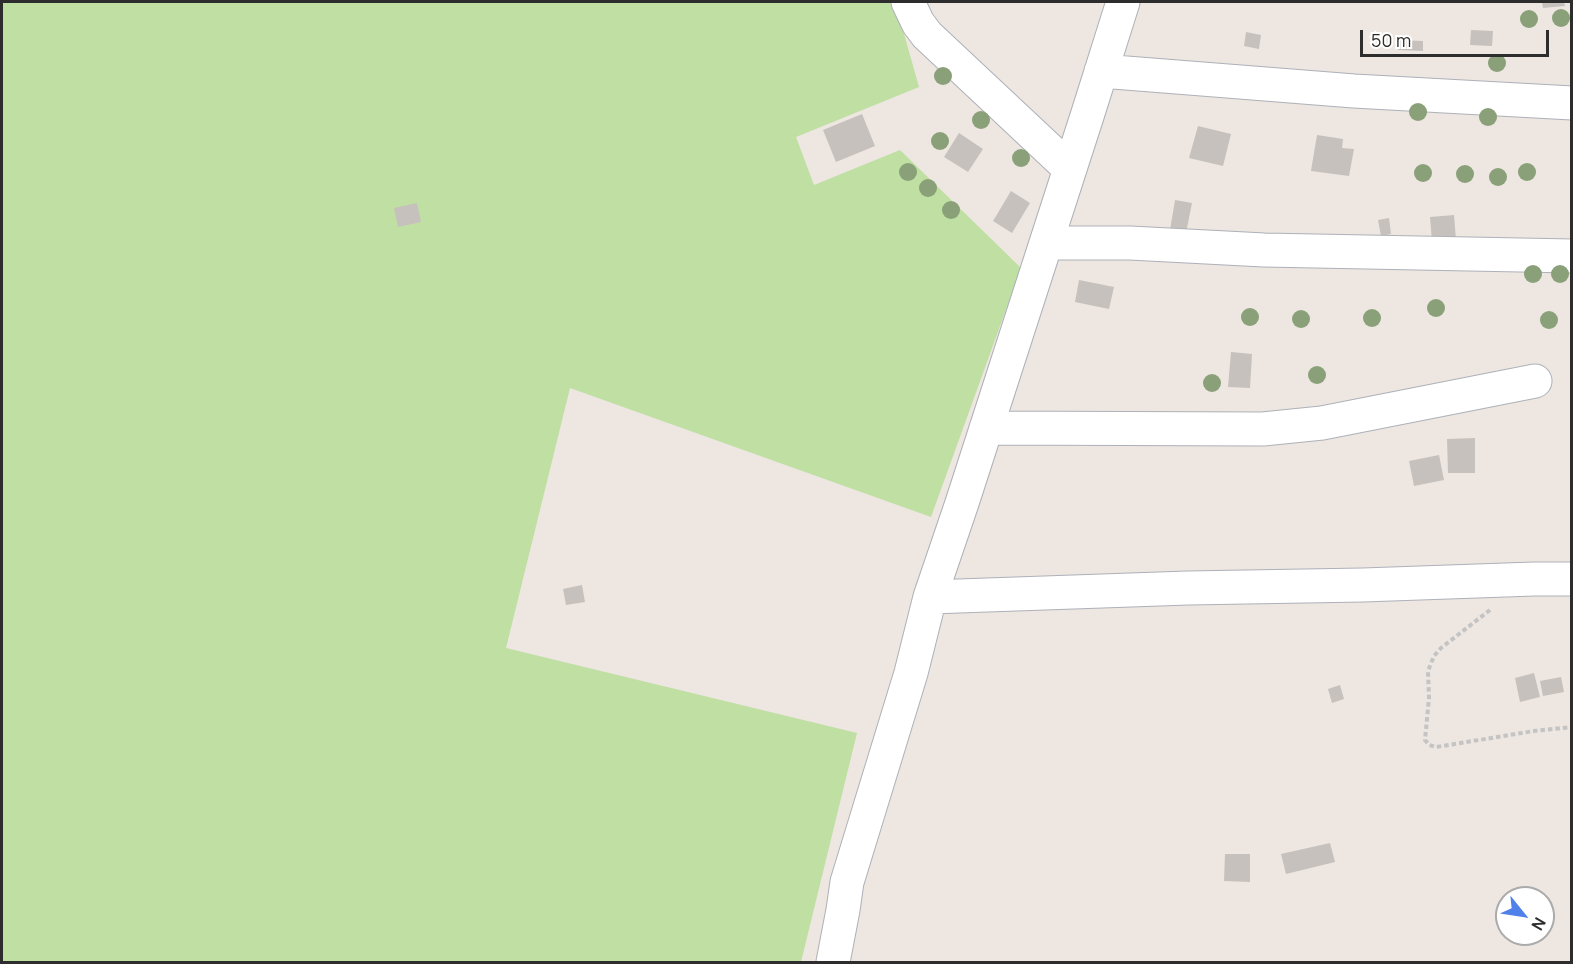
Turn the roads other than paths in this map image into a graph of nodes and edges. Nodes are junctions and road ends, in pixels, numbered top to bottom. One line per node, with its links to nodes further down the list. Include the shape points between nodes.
1 (908, 2): 5 (street, via 927,35)
2 (1123, 2): 3 (street)
3 (1101, 71): 4 (street); 5 (street)
4 (1572, 103)
5 (1070, 168): 6 (street)
6 (1046, 243): 7 (street); 9 (street)
7 (1572, 256)
8 (1534, 381): 9 (street, via 1322,423 1263,429)
9 (986, 428): 11 (street)
10 (1572, 579): 11 (street)
11 (930, 597): 12 (street, via 911,673 847,882)
12 (833, 963)

